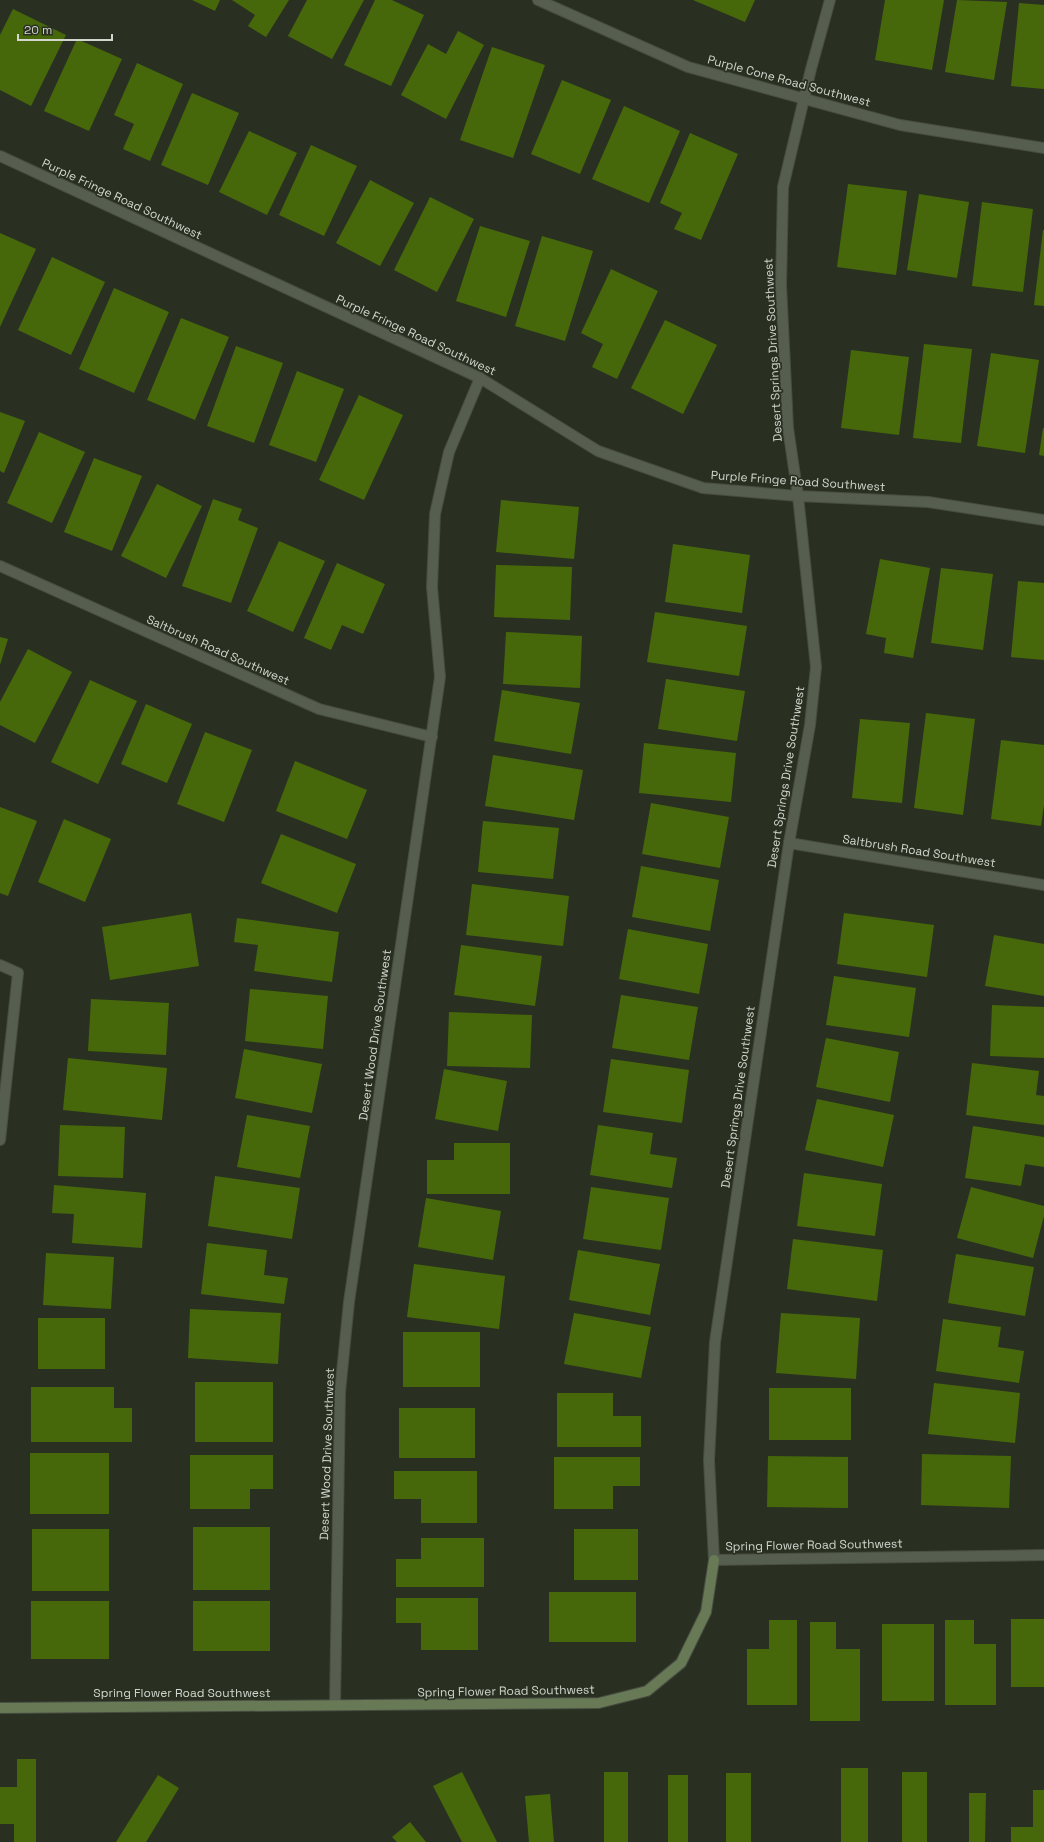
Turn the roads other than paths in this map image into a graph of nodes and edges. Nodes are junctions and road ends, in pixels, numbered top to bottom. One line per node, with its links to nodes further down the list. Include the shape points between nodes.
1 (538, 0): 3 (street, Purple Cone Road Southwest, via 688,67)
2 (830, 0): 3 (street, Desert Springs Drive Southwest)
3 (804, 99): 4 (street, Purple Cone Road Southwest, via 900,125); 7 (street, Desert Springs Drive Southwest, via 784,187 781,285 788,428)
4 (1044, 148)
5 (0, 156): 6 (street, Purple Fringe Road Southwest)
6 (480, 378): 7 (street, Purple Fringe Road Southwest, via 598,451 703,488); 10 (street, Desert Wood Drive Southwest, via 449,452 436,514 432,587 440,677)
7 (798, 496): 8 (street, Purple Fringe Road Southwest, via 928,502); 11 (street, Desert Springs Drive Southwest, via 816,667 810,725)
8 (1044, 520)
9 (0, 566): 10 (street, Saltbrush Road Southwest, via 319,709)
10 (432, 737): 17 (street, Desert Wood Drive Southwest, via 349,1302 340,1392)
11 (790, 843): 12 (street, Saltbrush Road Southwest); 16 (street, Desert Springs Drive Southwest, via 715,1342 709,1460)
12 (1044, 885)
13 (0, 965): 14 (street, via 18,973)
14 (0, 1140)
15 (1044, 1555): 16 (street, Spring Flower Road Southwest)
16 (714, 1560): 17 (street, Spring Flower Road Southwest, via 706,1612 681,1663 647,1691 599,1703)
17 (335, 1705): 18 (street, Spring Flower Road Southwest)
18 (0, 1708)

